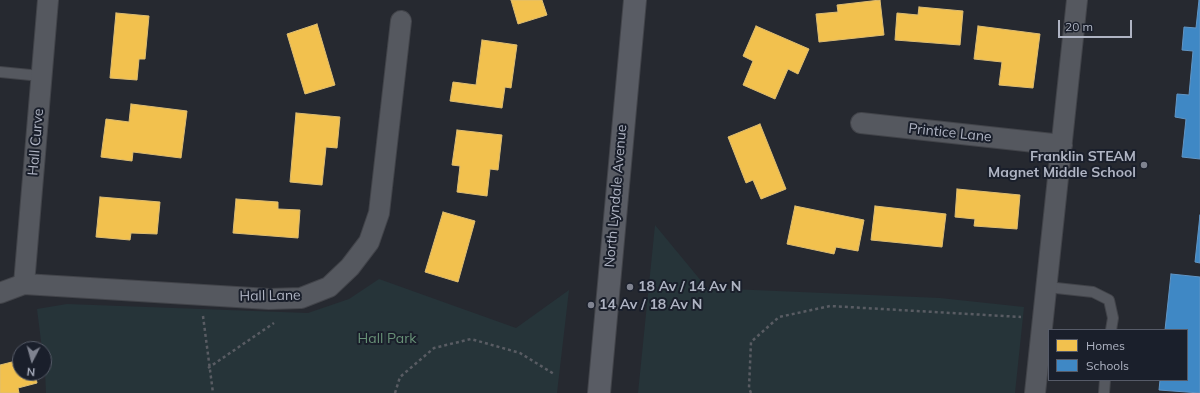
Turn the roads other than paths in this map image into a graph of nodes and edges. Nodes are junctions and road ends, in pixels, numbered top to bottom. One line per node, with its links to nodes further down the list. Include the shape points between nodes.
1 (48, 0): 6 (street, Hall Curve)
2 (635, 0): 14 (street, North Lyndale Avenue)
3 (1078, 0): 8 (street)
4 (401, 21): 9 (street, Hall Lane, via 379,213 369,242 350,267 329,287 301,298 269,299)
5 (0, 72): 6 (lane)
6 (41, 76): 9 (street, Hall Curve)
7 (861, 123): 8 (street, Printice Lane)
8 (1062, 145): 10 (street)
9 (24, 284): 11 (street, Hall Lane)
10 (1047, 287): 12 (lane, via 1092,292 1109,300 1113,318); 15 (street)
11 (0, 293)
12 (1111, 329)
13 (1105, 381): 16 (lane)
14 (599, 393)
15 (1035, 393)
16 (1104, 393)

